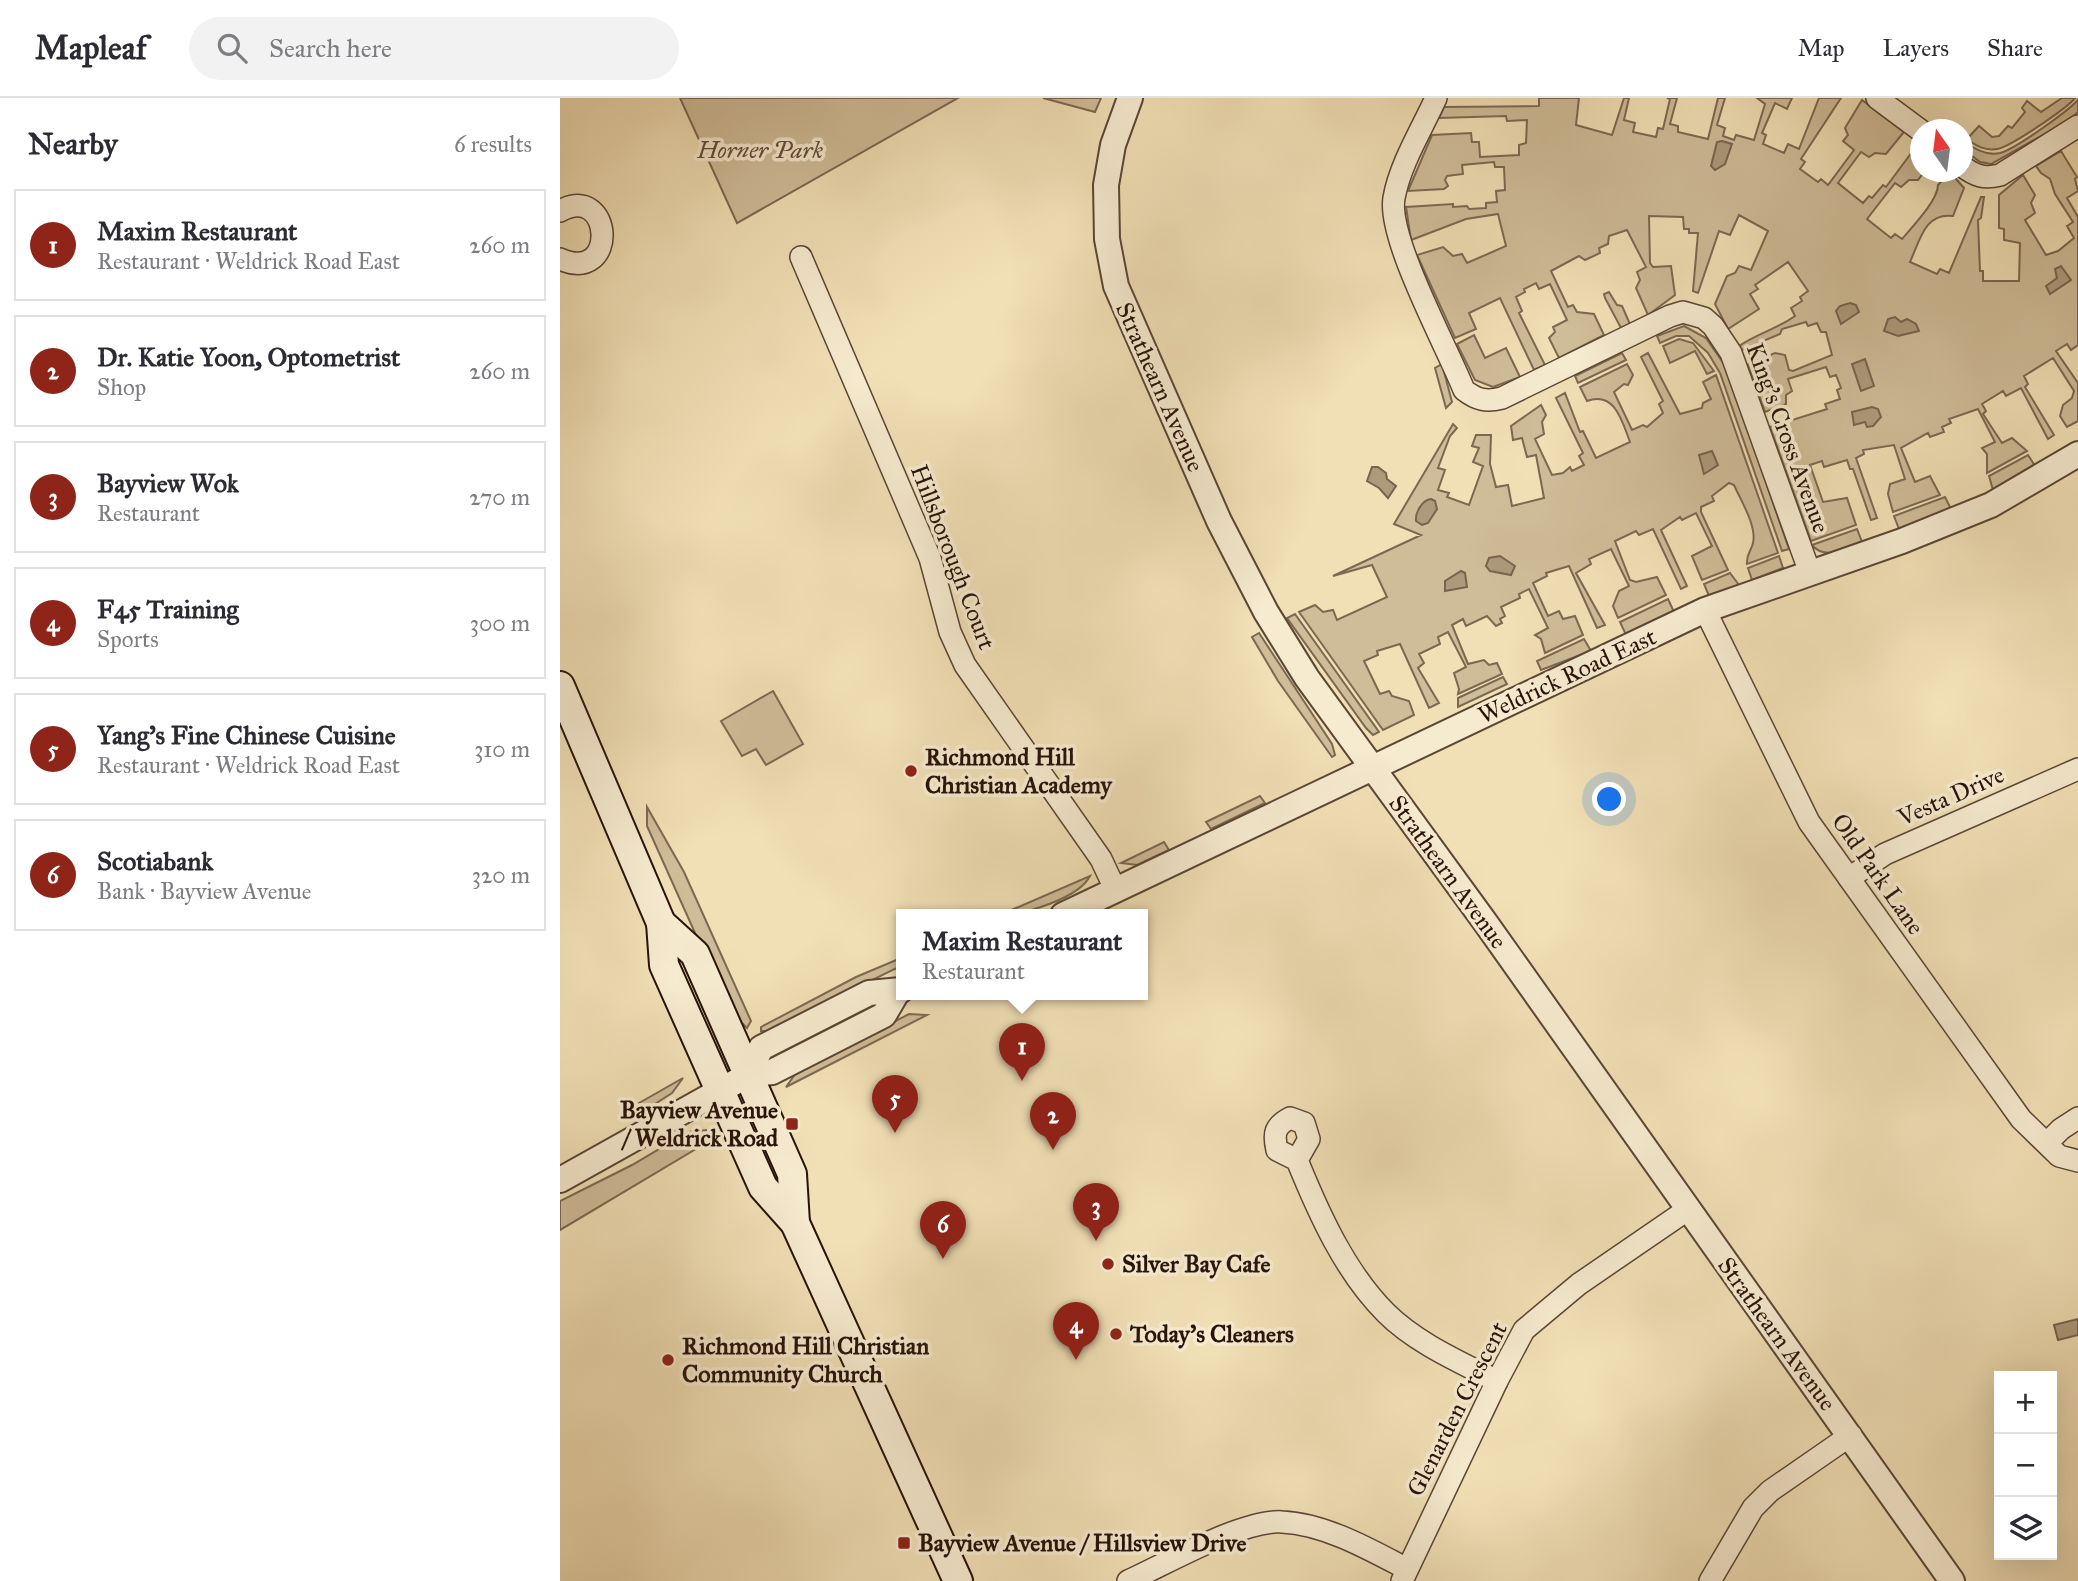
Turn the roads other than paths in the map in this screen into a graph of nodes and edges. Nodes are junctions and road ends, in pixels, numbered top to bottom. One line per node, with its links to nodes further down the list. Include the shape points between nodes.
1 (1130, 98): 14 (street, Strathearn Avenue, via 1113,145 1106,202 1111,263 1124,308 1242,569 1307,678)
2 (1436, 98): 11 (street, King's Cross Avenue, via 1401,175 1394,217 1402,250 1464,390 1489,401 1502,398 1670,316 1683,312 1704,318 1739,371)
3 (1877, 98): 4 (street)
4 (1910, 123)
5 (2078, 126): 6 (street, via 2000,175 1988,178)
6 (1973, 174)
7 (562, 203): 9 (street, via 589,209 597,216 604,238 593,257 583,262)
8 (801, 257): 17 (street, Hillsborough Court, via 930,558 950,632 965,665 1101,859)
9 (560, 259)
10 (2078, 454): 11 (street, Weldrick Road East, via 1990,505)
11 (1810, 573): 12 (street, Weldrick Road East)
12 (1705, 610): 14 (street, Weldrick Road East); 16 (street, Old Park Lane, via 1798,801)
13 (560, 686): 19 (main road)
14 (1372, 768): 17 (street, Weldrick Road East); 28 (street, Strathearn Avenue)
15 (2078, 769): 16 (street, Vesta Drive, via 1885,854)
16 (1849, 878): 24 (street, Old Park Lane, via 2021,1119)
17 (1116, 891): 18 (street, Weldrick Road East)
18 (1076, 909)
19 (661, 923): 21 (main road, via 695,954); 22 (main road, via 664,965)
20 (896, 991): 21 (street, via 869,993 761,1048)
21 (748, 1075): 22 (street); 29 (main road, via 792,1174)
22 (720, 1091): 27 (street); 29 (main road, via 763,1187)
23 (2078, 1118): 24 (street)
24 (2048, 1143): 26 (street, Old Park Lane, via 2059,1156)
25 (1297, 1160): 30 (street, via 1343,1257 1388,1315 1434,1348)
26 (2078, 1161)
27 (560, 1180)
28 (1687, 1210): 30 (street, Glenarden Crescent, via 1579,1284 1524,1330); 31 (street, Strathearn Avenue)
29 (795, 1223): 33 (main road)
30 (1497, 1381): 32 (street, Glenarden Crescent)
31 (1851, 1435): 35 (street, via 1753,1508); 36 (street, Strathearn Avenue)
32 (1404, 1575): 34 (street, via 1339,1537 1281,1522 1253,1525)
33 (958, 1581)
34 (1128, 1581)
35 (1710, 1581)
36 (1952, 1581)

